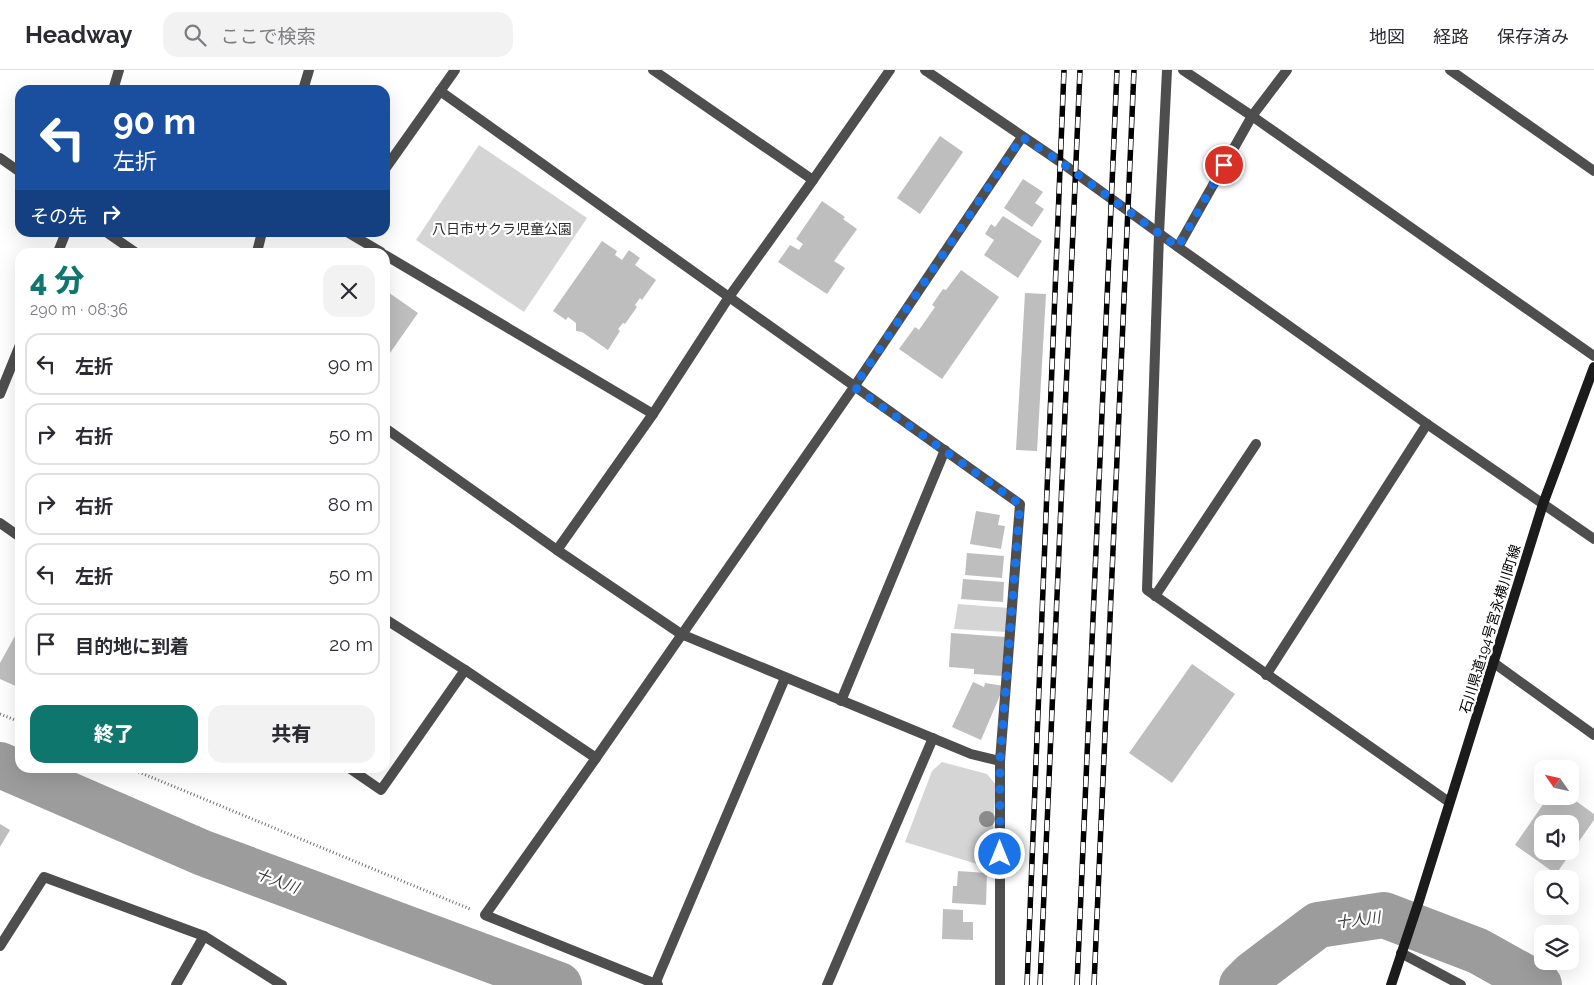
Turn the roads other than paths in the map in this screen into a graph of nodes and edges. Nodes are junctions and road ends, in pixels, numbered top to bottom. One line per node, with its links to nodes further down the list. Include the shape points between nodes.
1 (119, 70): 11 (street)
2 (309, 70): 12 (street)
3 (454, 70): 13 (street)
4 (654, 70): 20 (street)
5 (890, 70): 20 (street)
6 (925, 70): 15 (street)
7 (1167, 70): 21 (street)
8 (1183, 70): 14 (street)
9 (1287, 70): 14 (street)
10 (1450, 70): 19 (street)
11 (114, 85)
12 (304, 85)
13 (440, 91): 17 (street); 28 (street)
14 (1252, 116): 24 (street); 29 (street)
15 (1022, 137): 21 (street); 32 (street)
16 (0, 158): 18 (street)
17 (390, 163)
18 (15, 168)
19 (1594, 171)
20 (813, 180): 28 (street)
21 (1158, 234): 24 (street); 44 (street, via 1147,590)
22 (113, 237): 25 (street)
23 (356, 237): 26 (street)
24 (1178, 247): 35 (street)
25 (129, 248)
26 (374, 248)
27 (390, 258): 34 (street)
28 (729, 296): 32 (street); 34 (street)
29 (1594, 356)
30 (15, 357): 33 (street)
31 (1594, 367): 39 (main road, 石川県道194号宮永横川町線)
32 (854, 387): 38 (street); 46 (street)
33 (0, 394)
34 (653, 414): 43 (street)
35 (1427, 424): 39 (street); 49 (street)
36 (390, 432): 43 (street)
37 (1256, 444): 44 (street)
38 (945, 450): 51 (street); 55 (street, via 1020,504)
39 (1544, 504): 42 (street); 47 (main road, 石川県道194号宮永横川町線)
40 (0, 523): 41 (street)
41 (15, 534)
42 (1594, 539)
43 (557, 550): 46 (street)
44 (1155, 596): 49 (street)
45 (390, 622): 48 (street)
46 (681, 634): 50 (street); 54 (street)
47 (1494, 663): 52 (street); 57 (main road, 石川県道194号宮永横川町線)
48 (466, 670): 54 (street); 56 (street, via 381,790)
49 (1266, 675): 57 (street)
50 (785, 678): 51 (street); 61 (street)
51 (841, 701): 53 (street)
52 (1594, 735)
53 (933, 738): 55 (street, via 971,754); 64 (street)
54 (596, 758): 61 (street, via 485,915)
55 (1000, 761): 65 (street)
56 (356, 773)
57 (1449, 802): 60 (main road, 石川県道194号宮永横川町線)
58 (204, 936): 59 (street, via 44,877); 62 (street); 63 (street)
59 (0, 946)
60 (1401, 953): 66 (main road); 67 (street)
61 (657, 984)
62 (176, 985)
63 (282, 985)
64 (827, 985)
65 (1000, 985)
66 (1391, 985)
67 (1460, 985)

